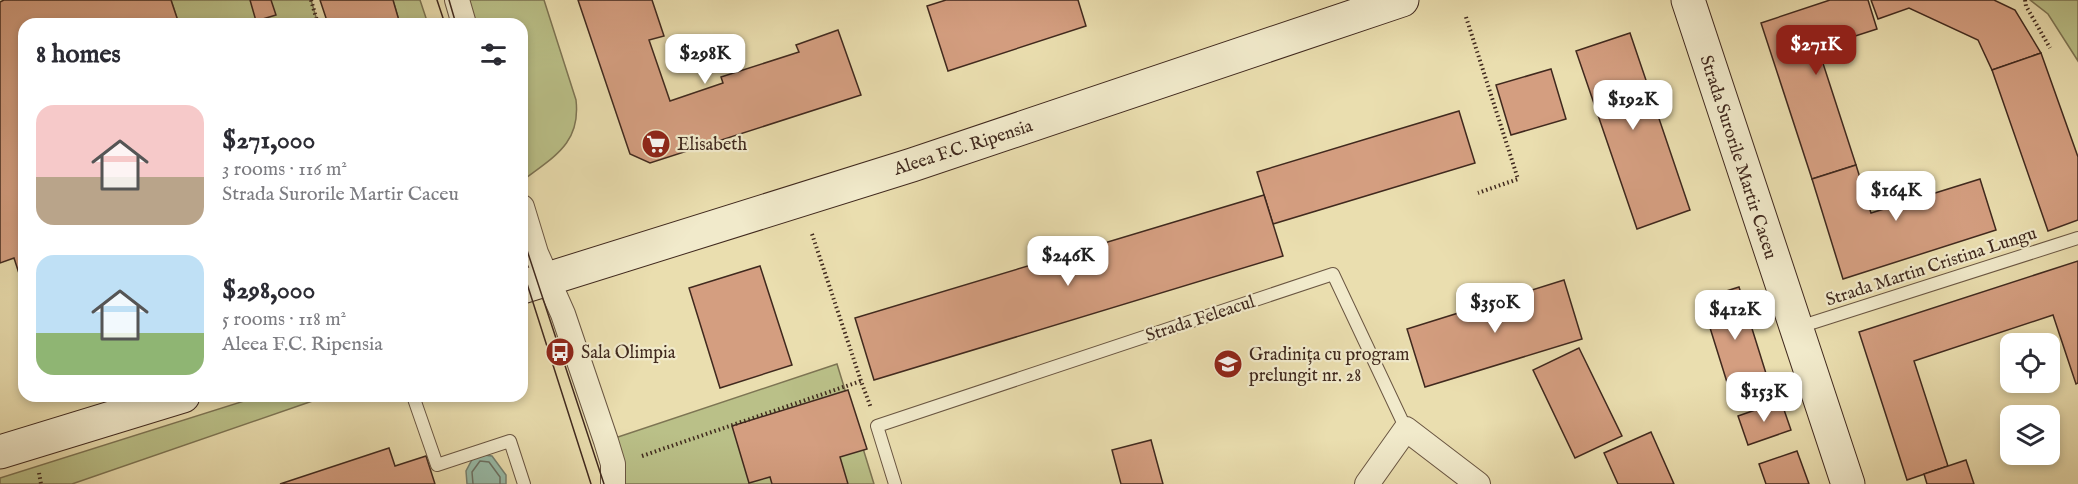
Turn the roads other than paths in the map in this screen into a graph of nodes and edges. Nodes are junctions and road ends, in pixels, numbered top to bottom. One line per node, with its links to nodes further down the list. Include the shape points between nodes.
1 (457, 0): 4 (street)
2 (1402, 0): 7 (main road, Aleea F.C. Ripensia, via 912,165)
3 (1688, 0): 8 (main road, Strada Surorile Martir Caceu)
4 (462, 18)
5 (528, 225): 7 (street, via 537,253)
6 (2078, 238): 8 (lane, Strada Martin Cristina Lungu)
7 (535, 283): 14 (street, via 562,314 613,464)
8 (1795, 328): 18 (main road, Strada Surorile Martir Caceu)
9 (163, 402): 12 (main road)
10 (415, 402): 13 (lane, via 437,465 510,441)
11 (1406, 429): 15 (lane, Strada Feleacul, via 1333,274 877,426); 16 (street); 17 (street, Strada Feleacul)
12 (0, 452)
13 (524, 484)
14 (613, 484)
15 (895, 484)
16 (1367, 484)
17 (1478, 484)
18 (1848, 484)

